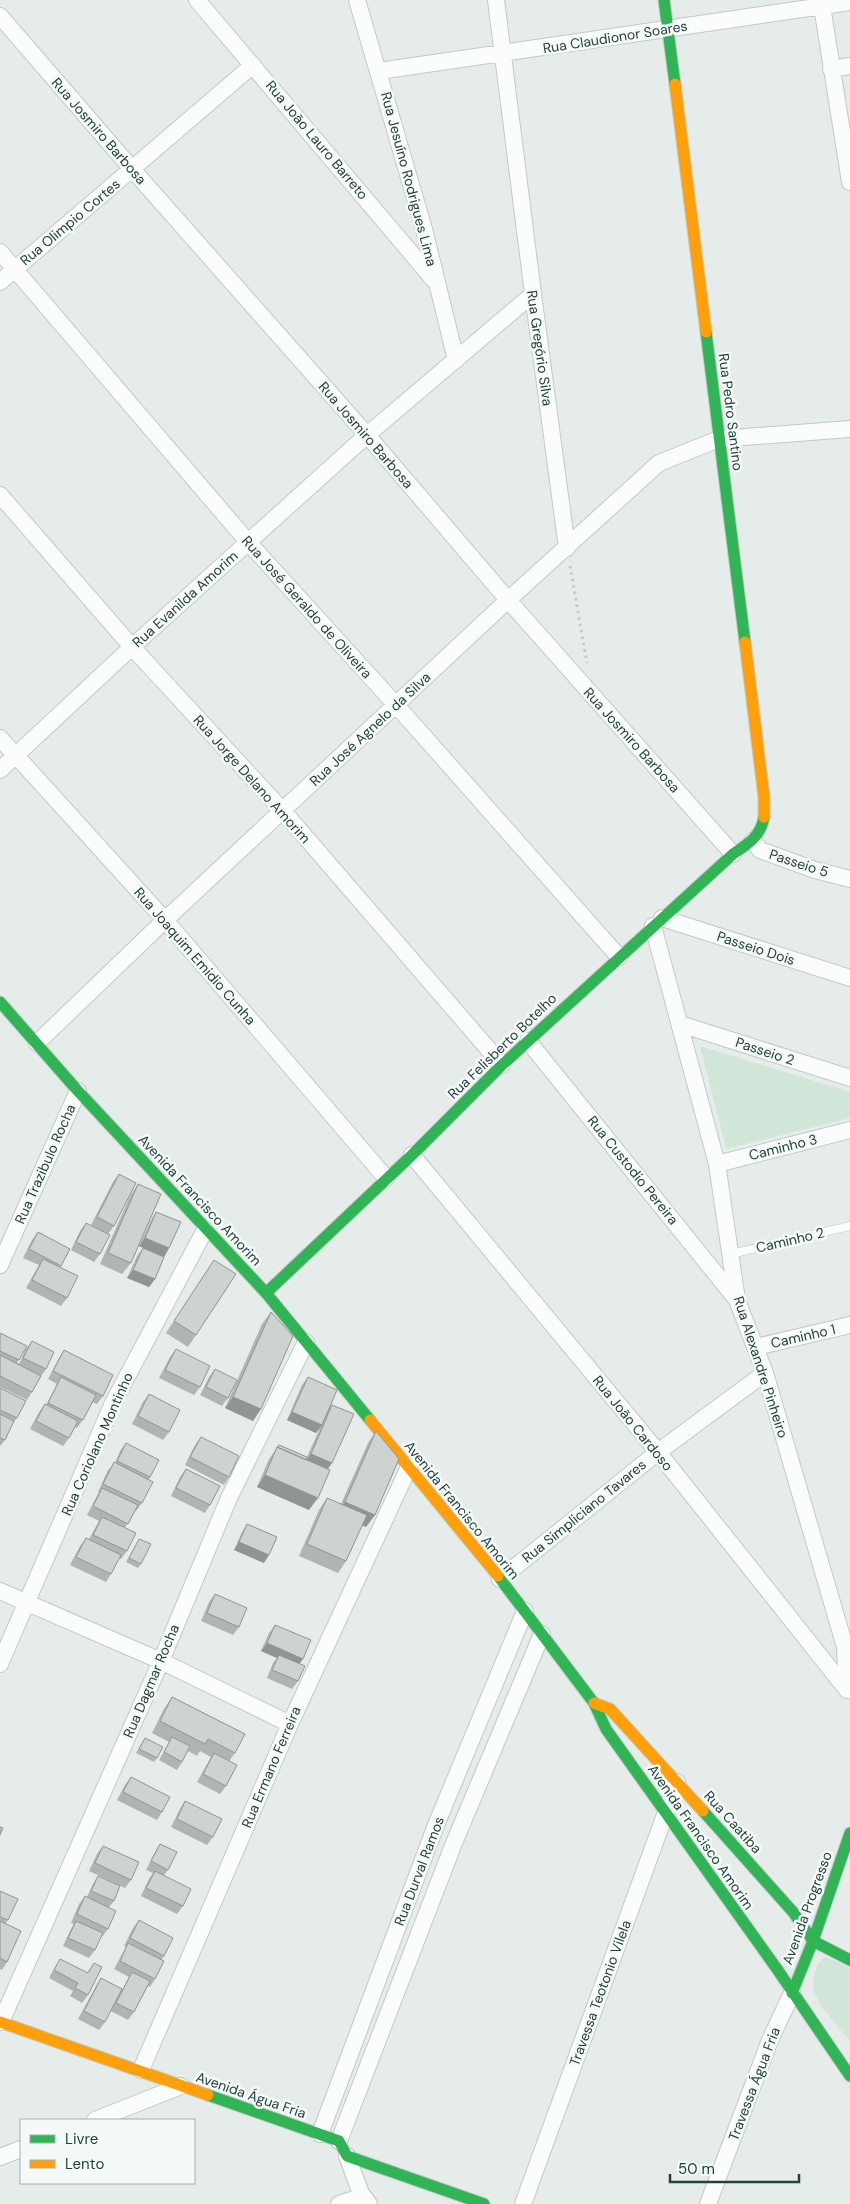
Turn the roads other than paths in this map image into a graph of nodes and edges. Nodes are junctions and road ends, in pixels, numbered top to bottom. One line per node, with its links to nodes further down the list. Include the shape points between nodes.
1 (197, 0): 10 (street, Rua João Lauro Barreto)
2 (357, 0): 13 (street, Rua Jesuíno Rodrigues Lima)
3 (496, 0): 9 (street, Rua Gregório Silva)
4 (664, 0): 8 (street, Rua Pedro Santino)
5 (850, 2): 6 (street, Rua Claudionor Soares)
6 (821, 3): 8 (street, Rua Claudionor Soares); 12 (street)
7 (0, 16): 14 (street, Rua Josmiro Barbosa)
8 (669, 29): 9 (street, Rua Claudionor Soares); 24 (street, Rua Pedro Santino)
9 (504, 54): 13 (street, Rua Claudionor Soares); 20 (street, Rua Gregório Silva)
10 (254, 65): 14 (street, Rua Olimpio Cortes); 19 (street, Rua João Lauro Barreto)
11 (850, 66): 12 (street)
12 (831, 69): 15 (street)
13 (379, 71): 19 (street, Rua Jesuíno Rodrigues Lima)
14 (132, 169): 17 (street, Rua Olimpio Cortes); 23 (street, Rua Josmiro Barbosa)
15 (850, 181)
16 (0, 252): 17 (street, Rua José Geraldo de Oliveira)
17 (15, 269): 18 (street, Rua Olimpio Cortes); 26 (street, Rua José Geraldo de Oliveira)
18 (0, 282)
19 (436, 282): 21 (street, Rua Jesuíno Rodrigues Lima)
20 (533, 294): 21 (street, Rua Evanilda Amorim); 27 (street, Rua Gregório Silva)
21 (456, 360): 23 (street, Rua Evanilda Amorim)
22 (850, 429): 24 (street, Rua José Agnelo da Silva)
23 (367, 435): 26 (street, Rua Evanilda Amorim); 28 (street, Rua Josmiro Barbosa)
24 (719, 439): 27 (street, Rua José Agnelo da Silva, via 659,463); 35 (street, Rua Pedro Santino, via 764,797)
25 (0, 495): 29 (street, Rua Jorge Delano Amorim)
26 (248, 542): 29 (street, Rua Evanilda Amorim); 30 (street, Rua José Geraldo de Oliveira)
27 (567, 548): 28 (street, Rua José Agnelo da Silva)
28 (508, 600): 30 (street, Rua José Agnelo da Silva); 37 (street, Rua Josmiro Barbosa)
29 (132, 647): 32 (street, Rua Evanilda Amorim); 34 (street, Rua Jorge Delano Amorim)
30 (396, 705): 34 (street, Rua José Agnelo da Silva); 41 (street, Rua José Geraldo de Oliveira)
31 (0, 738): 32 (street, Rua Joaquim Emidio Cunha)
32 (15, 755): 33 (street, Rua Evanilda Amorim); 39 (street, Rua Joaquim Emidio Cunha)
33 (0, 770)
34 (283, 811): 39 (street, Rua José Agnelo da Silva); 47 (street, Rua Jorge Delano Amorim)
35 (764, 828): 36 (street, Rua Felisberto Botelho)
36 (753, 841): 37 (street, Rua Felisberto Botelho); 38 (street, Passeio 5, via 760,850)
37 (733, 854): 40 (street, Rua Felisberto Botelho)
38 (850, 879)
39 (165, 920): 46 (street, Rua José Agnelo da Silva); 53 (street, Rua Joaquim Emidio Cunha)
40 (658, 922): 41 (street, Rua Felisberto Botelho); 42 (street, Passeio Dois); 44 (street, Rua Alexandre Pinheiro)
41 (619, 957): 45 (street, Rua Felisberto Botelho)
42 (850, 978)
43 (0, 1002): 46 (street, Avenida Francisco Amorim)
44 (680, 1024): 48 (street, Passeio 2); 52 (street, Rua Alexandre Pinheiro)
45 (528, 1041): 47 (street, Rua Felisberto Botelho); 59 (street, Rua Custodio Pereira)
46 (38, 1043): 49 (street, Avenida Francisco Amorim)
47 (502, 1065): 51 (street, Rua Felisberto Botelho)
48 (850, 1078)
49 (78, 1091): 55 (street, Avenida Francisco Amorim); 57 (street, Rua Trazibulo Rocha)
50 (850, 1130): 52 (street, Caminho 3)
51 (412, 1155): 53 (street, Rua Felisberto Botelho); 64 (street, Rua João Cardoso)
52 (717, 1164): 56 (street, Rua Alexandre Pinheiro)
53 (386, 1178): 58 (street, Rua Felisberto Botelho)
54 (850, 1226): 56 (lane, Caminho 2)
55 (205, 1230): 58 (street, Avenida Francisco Amorim); 68 (street, Rua Coriolano Montinho, via 113,1403)
56 (731, 1254): 59 (street, Rua Alexandre Pinheiro)
57 (0, 1265)
58 (266, 1294): 61 (street, Avenida Francisco Amorim)
59 (737, 1300): 62 (street, Rua Alexandre Pinheiro)
60 (850, 1325): 62 (street, Caminho 1)
61 (306, 1342): 65 (street, Avenida Francisco Amorim); 71 (street, Rua Dagmar Rocha, via 229,1498)
62 (756, 1347): 63 (street, Rua Alexandre Pinheiro)
63 (765, 1373): 64 (street, Rua Simpliciano Tavares); 73 (street, Rua Alexandre Pinheiro, via 845,1647)
64 (658, 1452): 66 (street, Rua Simpliciano Tavares); 73 (street, Rua João Cardoso)
65 (408, 1467): 66 (street, Avenida Francisco Amorim); 75 (street, Rua Ermano Ferreira)
66 (500, 1579): 69 (street, Avenida Francisco Amorim)
67 (0, 1591): 68 (street)
68 (28, 1603): 71 (street); 72 (street, Rua Coriolano Montinho)
69 (525, 1611): 70 (street, Avenida Francisco Amorim); 87 (street, Rua Durval Ramos, via 436,1825)
70 (542, 1634): 74 (street, Avenida Francisco Amorim); 88 (street, Rua Durval Ramos, via 454,1843)
71 (161, 1661): 75 (street); 82 (street, Rua Dagmar Rocha)
72 (0, 1664)
73 (848, 1692)
74 (594, 1703): 76 (street, Rua Caatiba, via 610,1709); 77 (street, Avenida Francisco Amorim, via 606,1728)
75 (290, 1724): 83 (street, Rua Ermano Ferreira)
76 (677, 1782): 77 (street, Travessa Teotonio Vilela); 79 (street, Rua Caatiba, via 792,1912)
77 (665, 1812): 81 (street, Avenida Francisco Amorim); 95 (street, Travessa Teotonio Vilela)
78 (850, 1833): 79 (street, Avenida Progresso)
79 (813, 1941): 80 (street, Rua Caatiba); 81 (street, Avenida Progresso)
80 (850, 1960)
81 (792, 1994): 84 (street, Avenida Francisco Amorim); 96 (street, Travessa Água Fria, via 770,2040)
82 (1, 2022): 83 (street, Avenida Água Fria)
83 (141, 2070): 85 (street, Avenida Água Fria)
84 (850, 2076)
85 (181, 2086): 86 (street); 87 (street, Avenida Água Fria)
86 (98, 2119)
87 (320, 2134): 88 (street, Avenida Água Fria)
88 (339, 2141): 90 (street)
89 (20, 2149): 91 (street)
90 (347, 2156): 92 (street); 94 (street)
91 (0, 2157)
92 (366, 2201): 93 (street)
93 (339, 2204)
94 (484, 2204)
95 (523, 2204)
96 (708, 2204)

